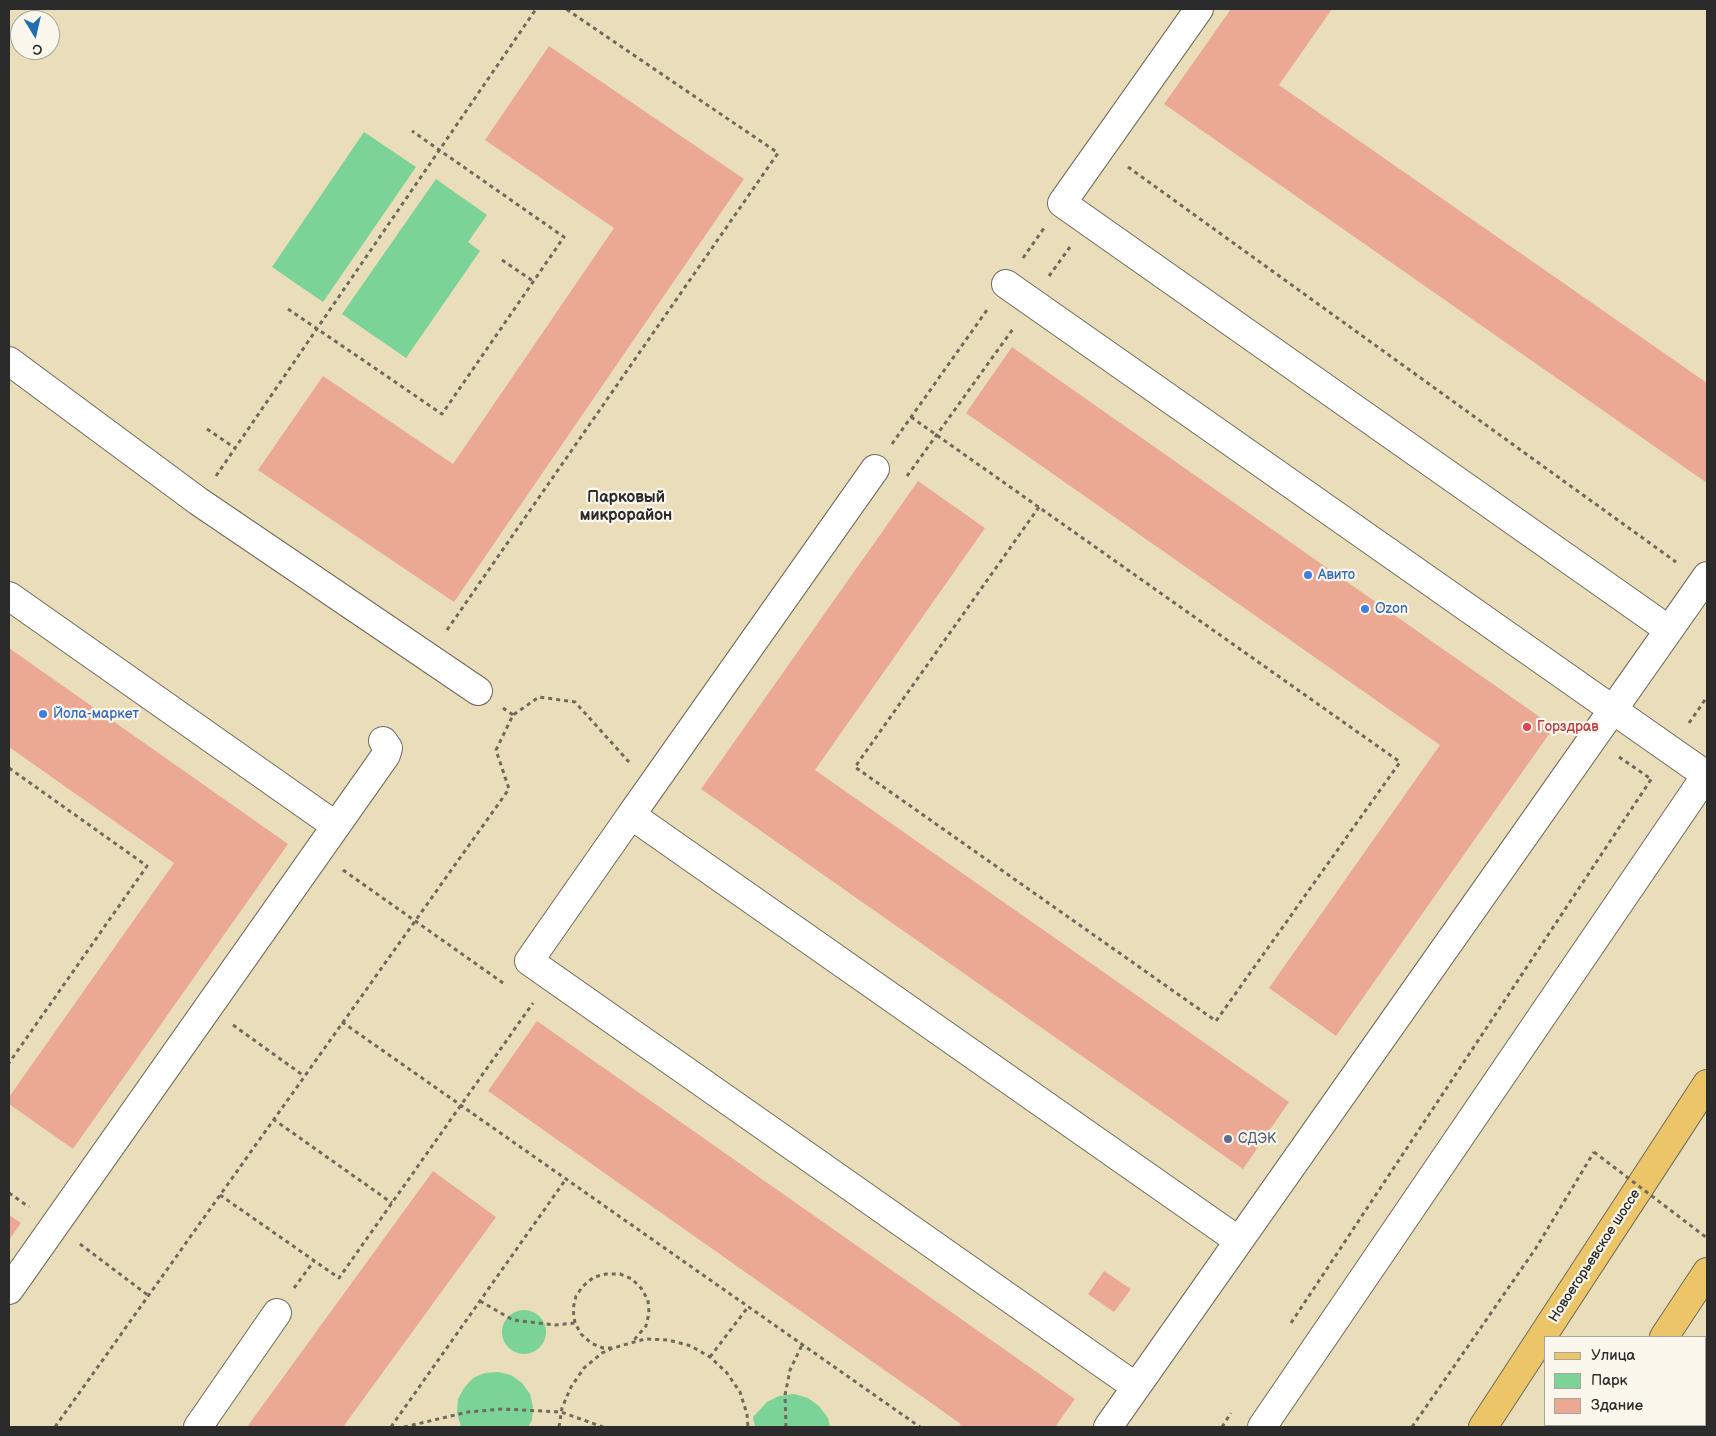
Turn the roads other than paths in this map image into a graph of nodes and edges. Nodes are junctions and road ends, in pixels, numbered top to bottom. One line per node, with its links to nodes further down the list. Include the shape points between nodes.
1 (1199, 9): 7 (lane, via 1062,203)
2 (1006, 284): 9 (lane)
3 (9, 361): 8 (lane, via 198,501)
4 (875, 469): 12 (lane)
5 (1705, 579): 7 (lane)
6 (9, 596): 13 (lane)
7 (1669, 630): 9 (lane)
8 (478, 691)
9 (1613, 710): 11 (lane); 15 (lane)
10 (383, 741): 13 (lane, via 388,748 386,755)
11 (1707, 774): 23 (lane)
12 (631, 815): 15 (lane); 20 (lane, via 529,960)
13 (336, 826): 17 (lane)
14 (1707, 1084): 24 (main road, Новоегорьевское шоссе)
15 (1239, 1241): 20 (lane)
16 (1707, 1272): 19 (main road)
17 (9, 1290)
18 (277, 1313): 21 (lane)
19 (1665, 1336)
20 (1136, 1387): 22 (lane)
21 (198, 1427)
22 (1108, 1427)
23 (1262, 1427)
24 (1483, 1427)

